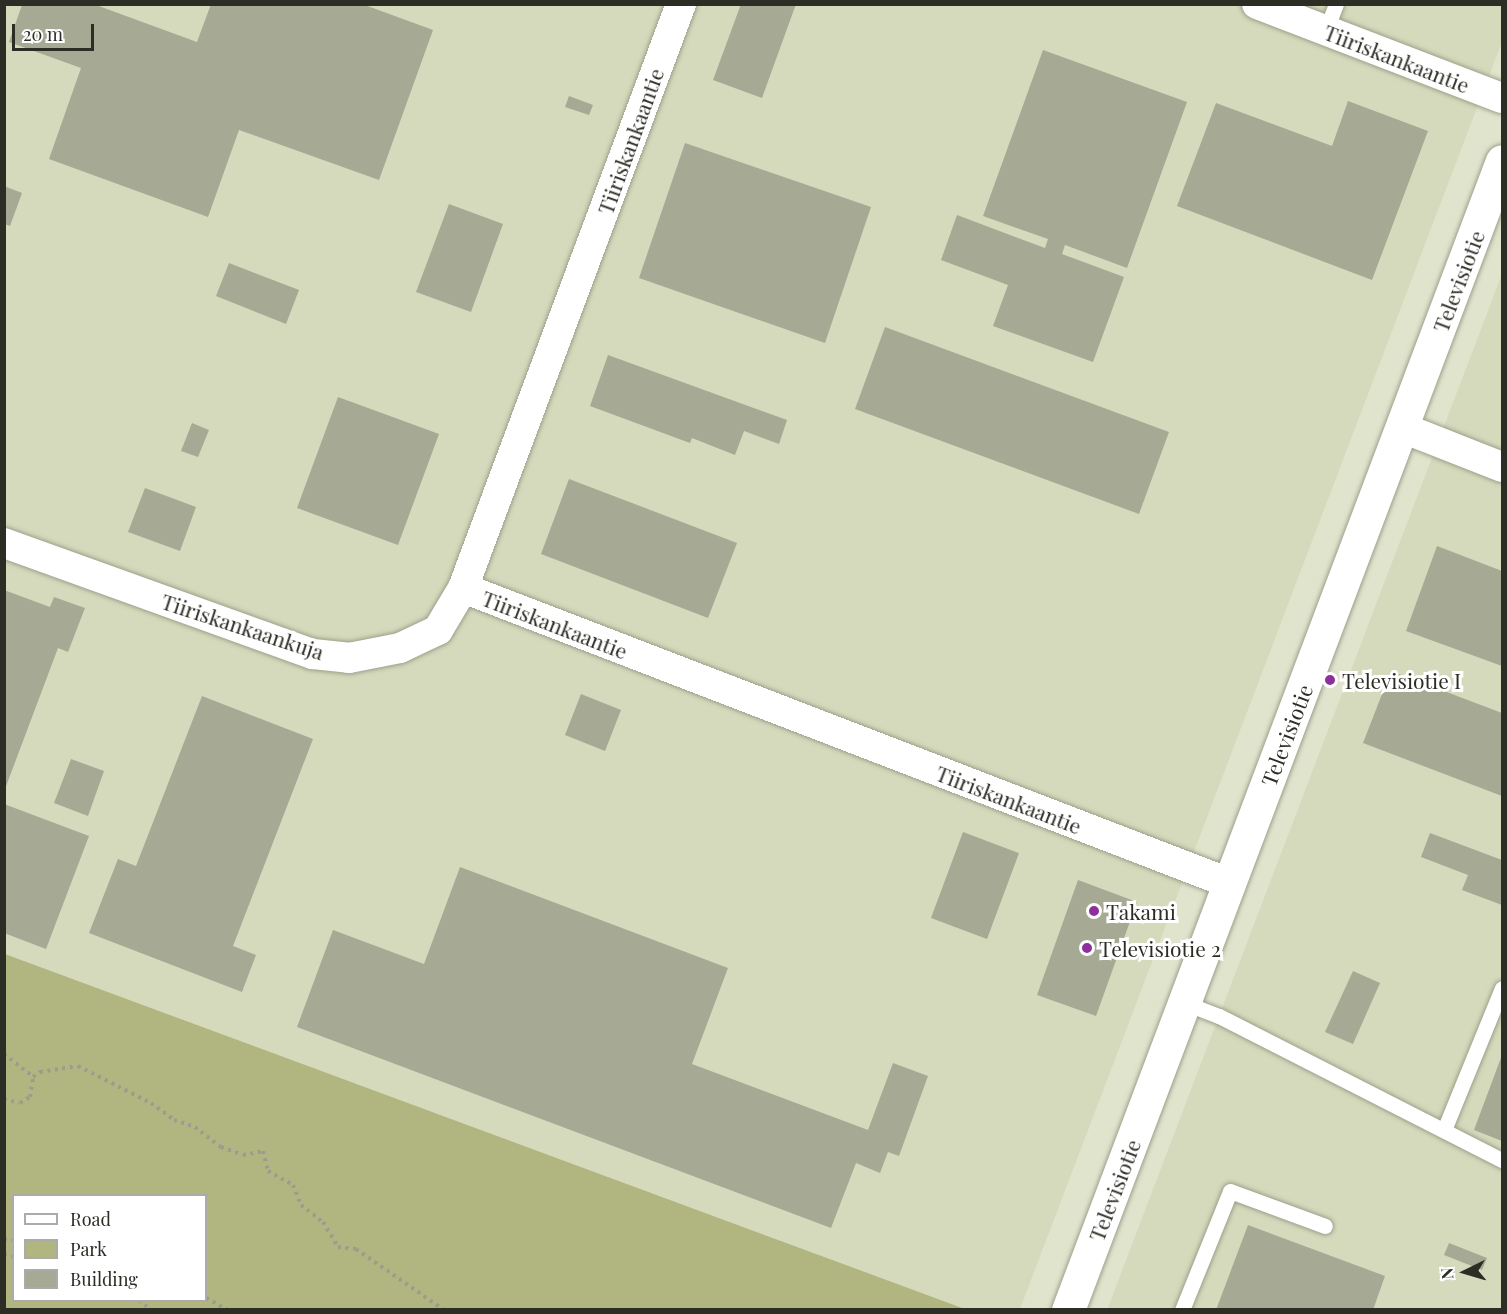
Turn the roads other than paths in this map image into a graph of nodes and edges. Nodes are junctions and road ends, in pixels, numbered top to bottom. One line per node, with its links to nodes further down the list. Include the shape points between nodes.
1 (681, 4): 9 (street, Tiiriskankaantie)
2 (1257, 4): 3 (street, Tiiriskankaantie)
3 (1331, 17): 4 (street, Tiiriskankaantie)
4 (1503, 98)
5 (1503, 161): 6 (street, Televisiotie)
6 (1402, 428): 7 (street); 10 (street, Televisiotie)
7 (1503, 467)
8 (4, 543): 9 (street, Tiiriskankaankuja, via 314,654 349,658 399,648 438,630)
9 (463, 588): 10 (street, Tiiriskankaantie)
10 (1229, 884): 12 (street, Televisiotie)
11 (1503, 988): 13 (lane)
12 (1185, 1003): 13 (lane, via 1219,1016); 16 (street, Televisiotie)
13 (1444, 1130): 14 (lane)
14 (1503, 1160)
15 (1325, 1226): 17 (lane, via 1230,1191)
16 (1068, 1310)
17 (1182, 1310)

